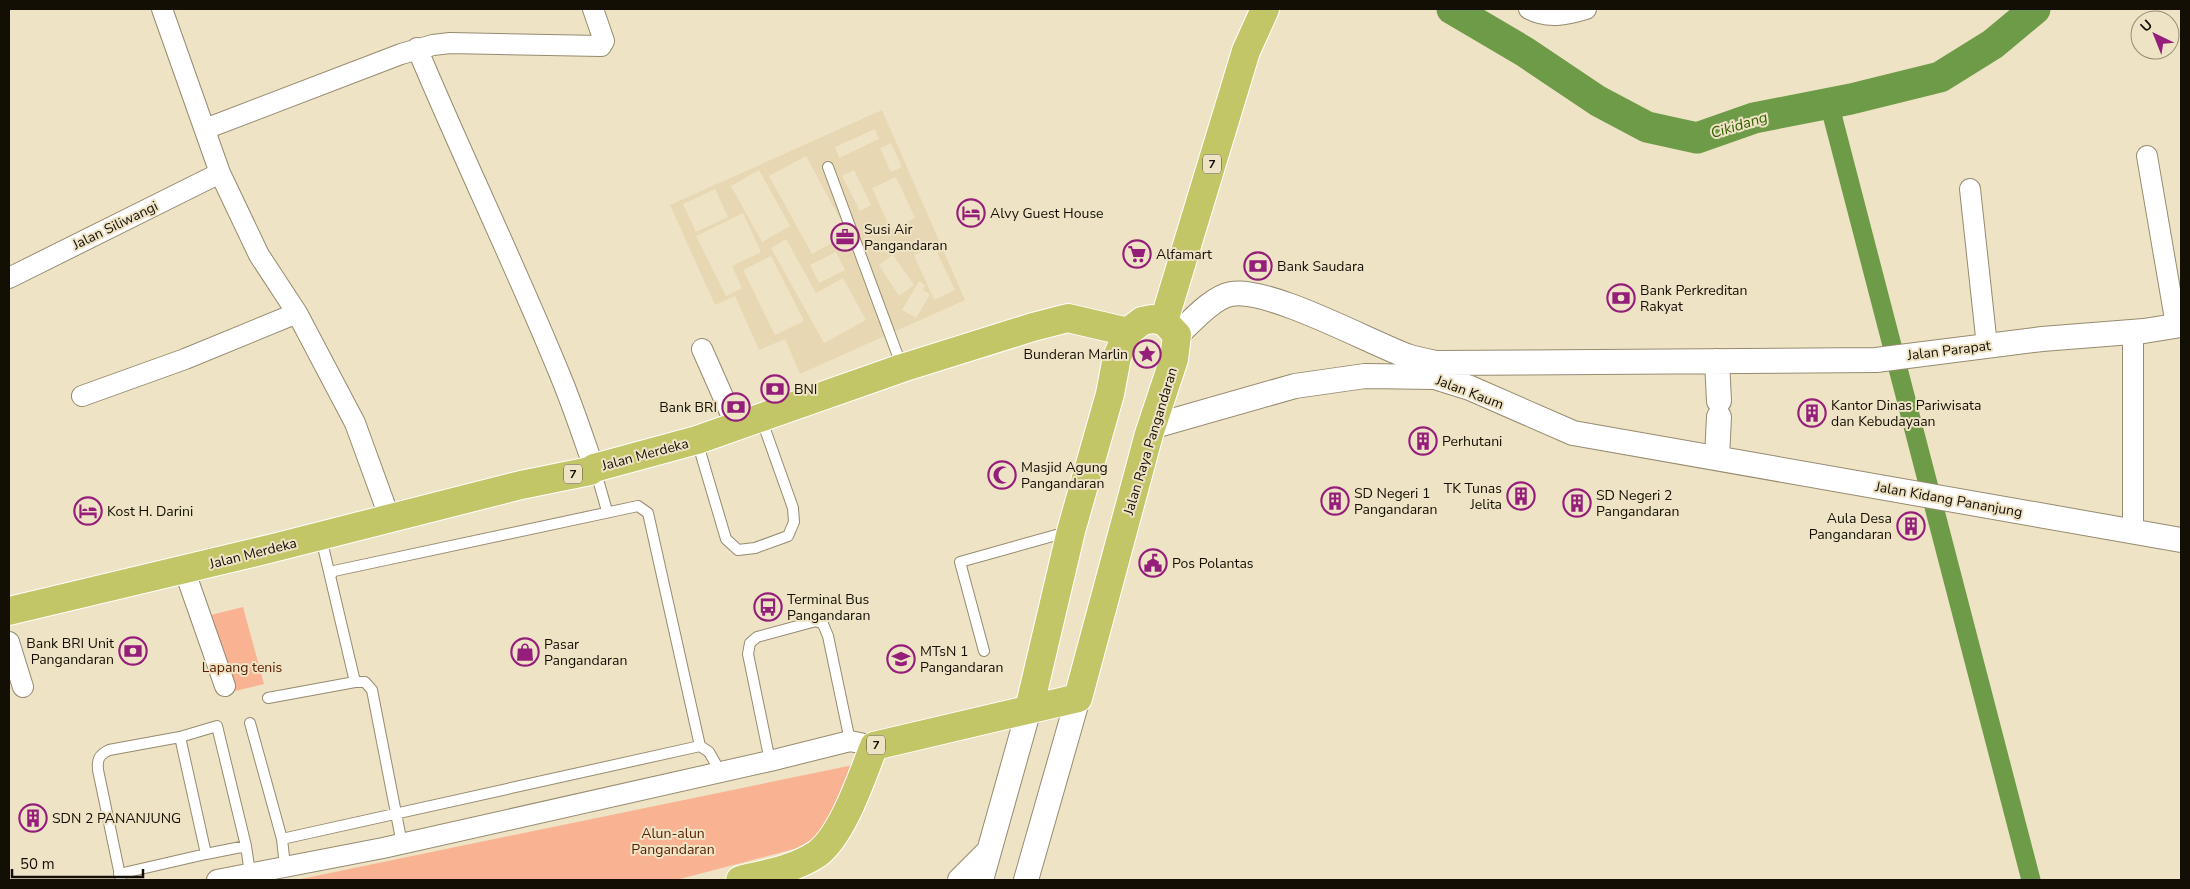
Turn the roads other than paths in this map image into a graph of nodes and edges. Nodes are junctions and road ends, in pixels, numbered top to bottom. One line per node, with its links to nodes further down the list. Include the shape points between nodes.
1 (162, 9): 7 (street)
2 (593, 9): 6 (street, via 603,33 601,46 450,44)
3 (1265, 9): 15 (highway, Jalan Raya Pangandaran / 7, via 1246,51)
4 (1529, 9): 5 (street, via 1551,15)
5 (1586, 9)
6 (417, 48): 7 (street); 27 (street, via 560,376)
7 (205, 129): 10 (street)
8 (2147, 156): 14 (street)
9 (828, 167): 21 (lane)
10 (220, 172): 12 (street, Jalan Siliwangi); 13 (street, via 258,255)
11 (1970, 189): 18 (street)
12 (11, 271)
13 (297, 313): 22 (street, via 185,359); 29 (street, via 355,424)
14 (2178, 325): 17 (street, Jalan Parapat)
15 (1171, 328): 16 (highway, via 1152,319 1142,321); 20 (street, Jalan Kaum, via 1218,298 1253,293 1409,357 1436,363); 24 (highway, Jalan Raya Pangandaran / 7, via 1174,359)
16 (1128, 332): 21 (highway, Jalan Merdeka / 7, via 1068,318); 30 (highway, via 1117,357 1110,394)
17 (2133, 332): 18 (street, Jalan Parapat); 31 (street)
18 (1987, 346): 20 (street, Jalan Parapat, via 1876,360)
19 (702, 349): 23 (street)
20 (1717, 361): 26 (street)
21 (902, 368): 23 (highway, Jalan Merdeka / 7)
22 (82, 396)
23 (748, 422): 25 (highway, Jalan Merdeka / 7); 25 (lane, via 793,508 794,522 788,536 755,548 738,550 726,539)
24 (1152, 427): 26 (street, Jalan Kaum, via 1295,386 1365,376 1434,377 1470,388 1573,433); 43 (highway, Jalan Raya Pangandaran / 7)
25 (697, 440): 27 (highway, Jalan Merdeka / 7)
26 (1717, 457): 31 (street, Jalan Kidang Pananjung)
27 (594, 468): 28 (lane); 29 (highway, Jalan Merdeka / 7)
28 (607, 511): 35 (lane, via 334,571); 48 (lane, via 638,506 648,513)
29 (390, 519): 32 (highway, Jalan Merdeka / 7)
30 (1071, 531): 38 (lane, via 960,562); 44 (highway)
31 (2132, 531): 33 (street, Jalan Kidang Pananjung)
32 (321, 536): 34 (highway, Jalan Merdeka / 7); 35 (lane)
33 (2181, 540)
34 (184, 569): 36 (highway, Jalan Merdeka / 7); 41 (street)
35 (330, 576): 39 (lane)
36 (9, 611)
37 (9, 642): 40 (street)
38 (984, 651)
39 (354, 682): 42 (lane); 51 (lane, via 365,682 372,690)
40 (23, 686)
41 (226, 686)
42 (268, 698)
43 (1078, 698): 44 (highway, 7); 56 (street, Jalan Raya Pangandaran)
44 (1030, 709): 47 (highway, 7); 55 (street)
45 (250, 723): 52 (lane)
46 (180, 736): 54 (lane, via 217,726); 57 (lane); 60 (lane, via 109,750 97,761)
47 (862, 744): 49 (street); 49 (lane, via 828,636 823,624 816,621 757,637 750,644 748,654); 62 (highway, 7, via 852,800 824,848 799,863)
48 (700, 746): 50 (lane, via 709,752); 51 (lane)
49 (770, 761): 50 (street)
50 (720, 772): 53 (street)
51 (395, 814): 52 (lane); 53 (lane)
52 (282, 839): 58 (lane)
53 (402, 844): 58 (street)
54 (246, 846): 57 (lane); 59 (lane)
55 (990, 850): 63 (street); 64 (street)
56 (1034, 851): 65 (street, Jalan Raya Pangandaran); 66 (street)
57 (206, 854): 60 (lane)
58 (285, 866): 59 (street)
59 (250, 873): 61 (street)
60 (120, 877)
61 (216, 880)
62 (740, 880)
63 (960, 880)
64 (981, 880)
65 (1026, 880)
66 (1045, 880)

